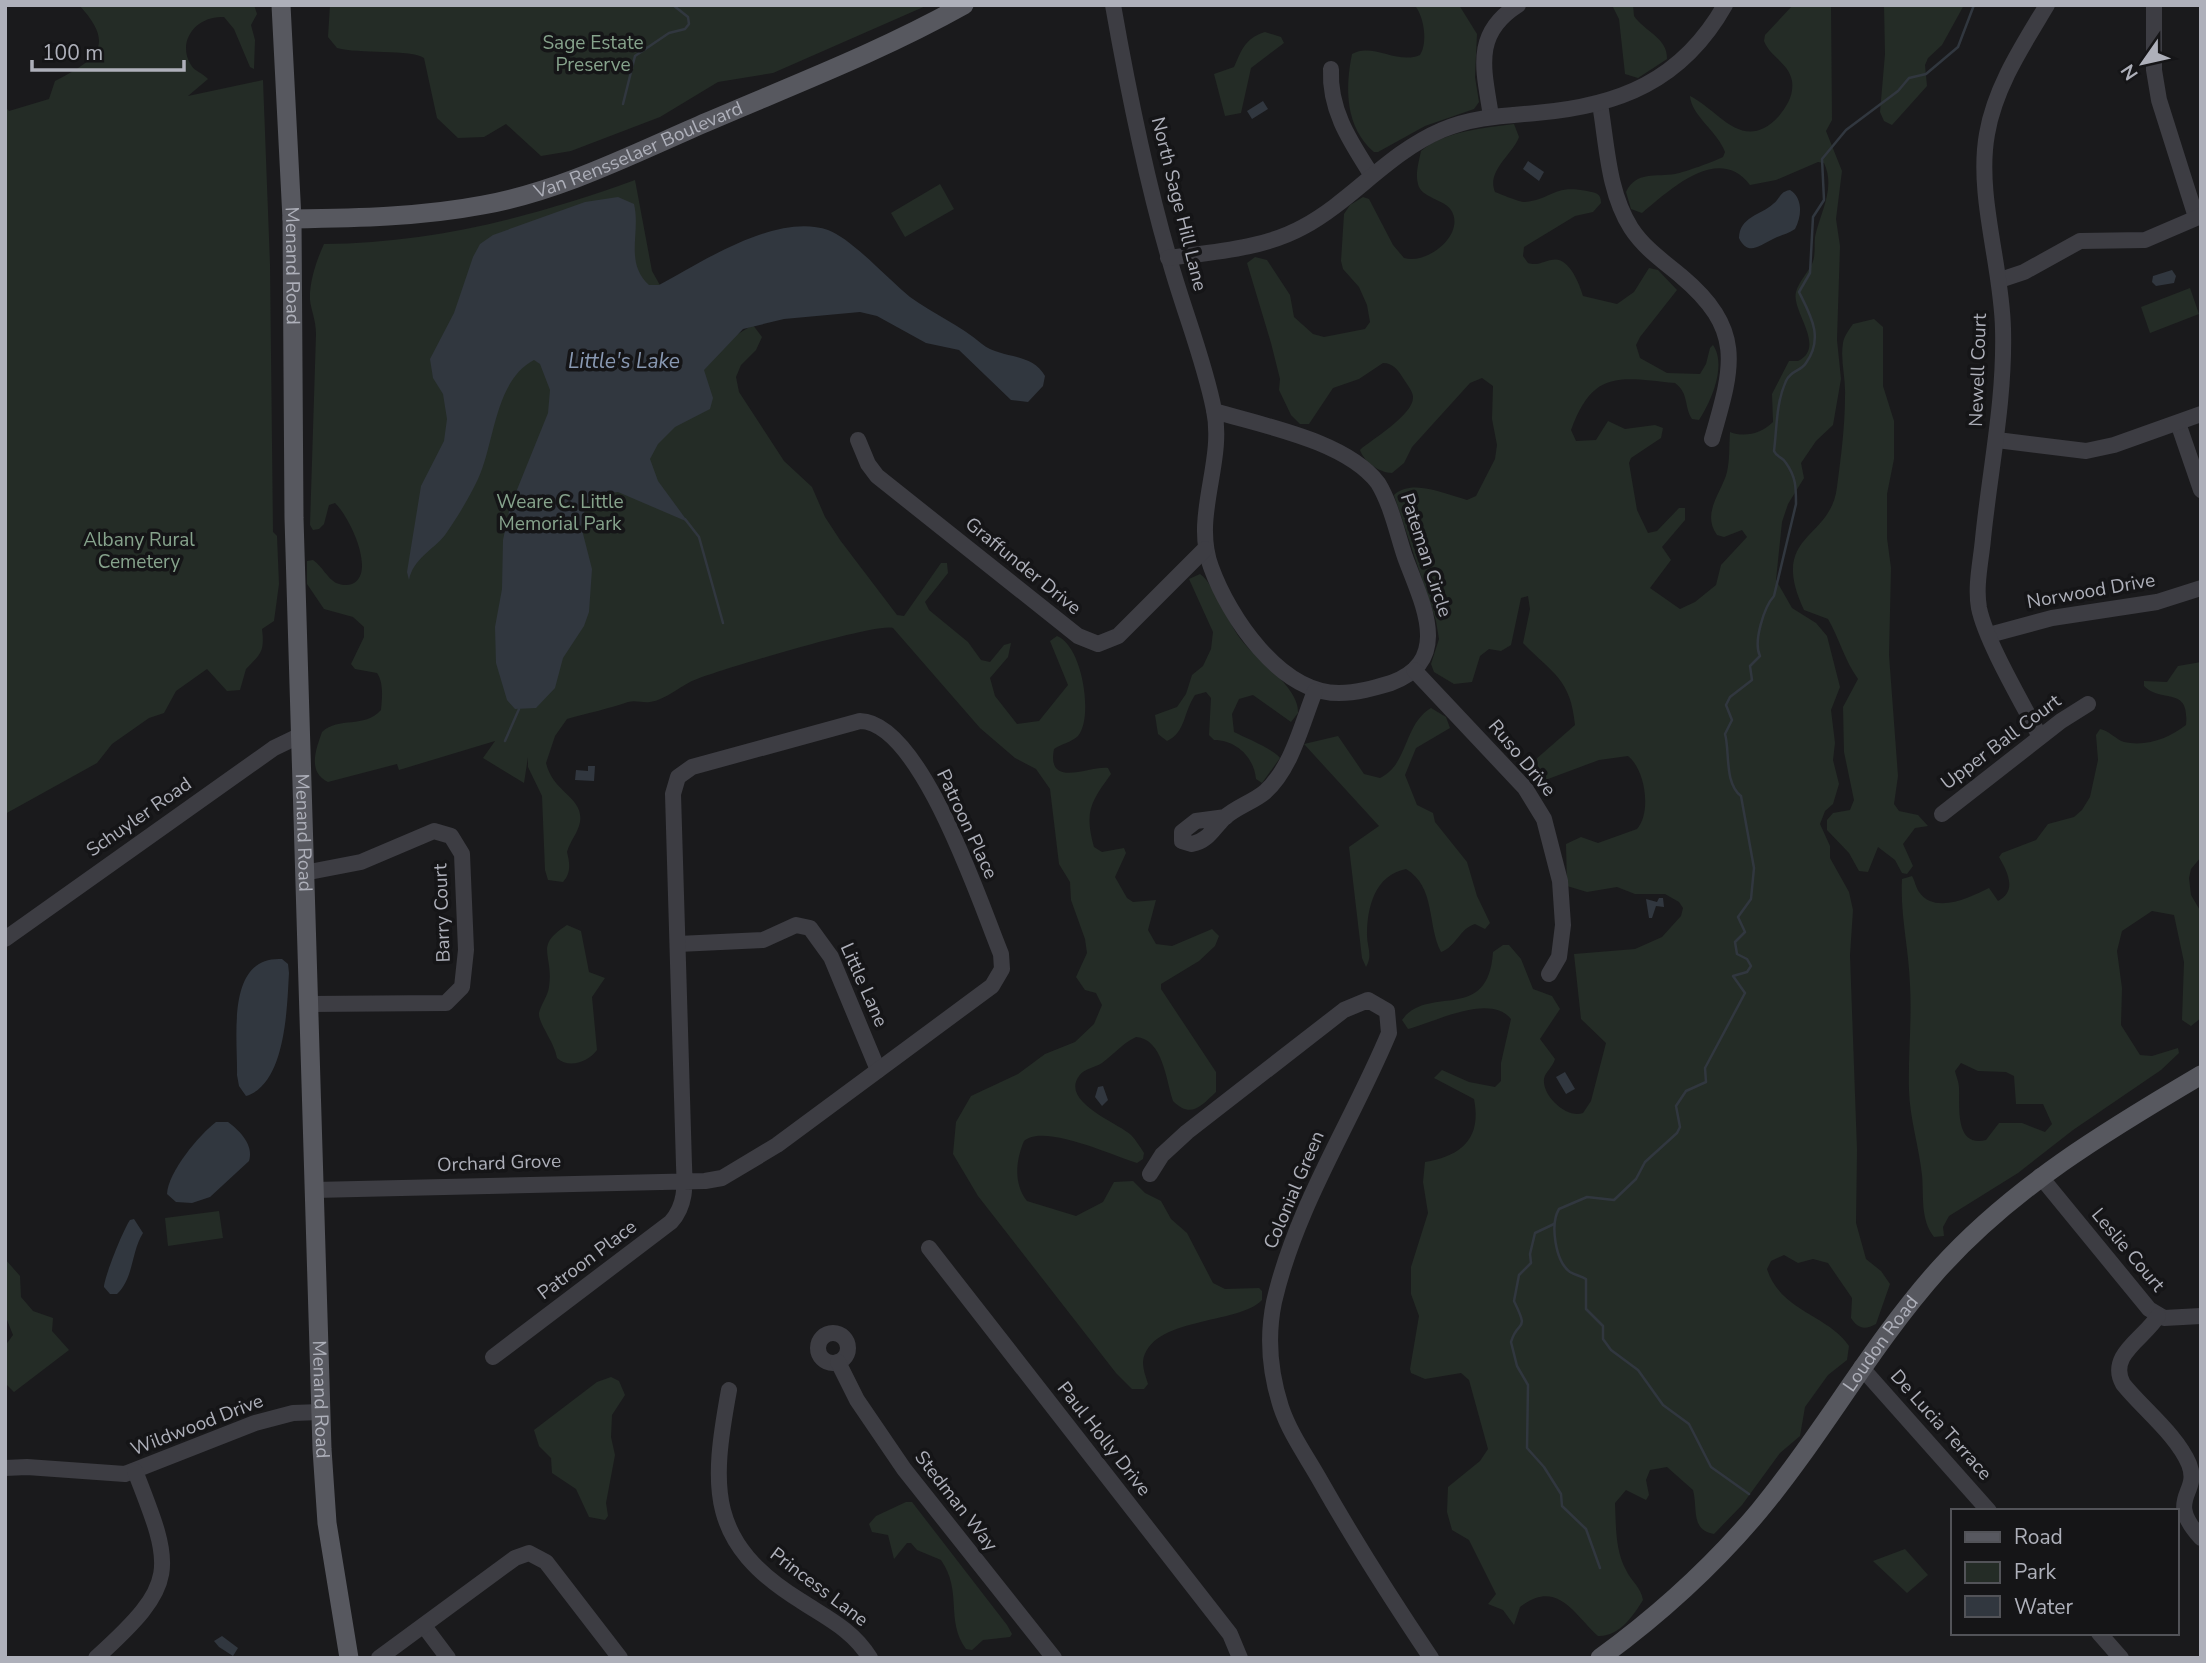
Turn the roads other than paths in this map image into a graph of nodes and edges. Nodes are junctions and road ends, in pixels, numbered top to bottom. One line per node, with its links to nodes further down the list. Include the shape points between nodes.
1 (281, 5): 13 (main road, Menand Road)
2 (964, 5): 13 (main road, Van Rensselaer Boulevard, via 811,77 536,191 484,205 416,214)
3 (1113, 5): 14 (street, North Sage Hill Lane)
4 (1518, 5): 10 (street, via 1499,19 1486,40 1484,66)
5 (1725, 5): 9 (street, via 1702,41 1673,68)
6 (2047, 5): 15 (street, Newell Court, via 2004,83 1987,132 1986,177)
7 (2154, 5): 12 (street, via 2159,100)
8 (1331, 69): 11 (street, via 1339,119)
9 (1600, 104): 10 (street); 19 (street, via 1611,174 1626,220 1646,247 1708,302 1727,334 1728,375)
10 (1491, 116): 11 (street, via 1440,131)
11 (1371, 174): 14 (street, via 1331,208 1290,234)
12 (2198, 217): 15 (street, via 2145,240 2080,242)
13 (292, 219): 29 (main road, Menand Road)
14 (1168, 258): 16 (street, North Sage Hill Lane)
15 (2000, 280): 21 (street, Newell Court, via 2003,338)
16 (1214, 411): 23 (street); 26 (street, Pateman Circle, via 1330,448 1373,476 1384,494 1427,620 1427,646)
17 (2201, 414): 18 (street)
18 (2178, 423): 21 (street, via 2086,451); 22 (street)
19 (1712, 439)
20 (858, 440): 23 (street, Graffunder Drive, via 877,476 1085,640 1104,643 1118,636)
21 (1997, 440): 25 (street, Newell Court, via 1978,594)
22 (2201, 490)
23 (1205, 549): 27 (street, via 1220,590 1243,628 1286,672)
24 (2201, 588): 25 (street, Norwood Drive, via 2157,602 2052,618)
25 (1989, 635): 30 (street, Newell Court)
26 (1414, 670): 27 (street, via 1399,680 1364,690); 36 (street, Ruso Drive, via 1525,788 1544,819 1560,881 1563,925 1559,957)
27 (1315, 691): 32 (street, via 1278,777 1258,798)
28 (2088, 704): 30 (street, Upper Ball Court)
29 (300, 735): 33 (main road, Menand Road); 34 (street, Schuyler Road, via 274,748)
30 (2040, 737): 31 (street, Upper Ball Court)
31 (1942, 814)
32 (1226, 817)
33 (304, 873): 37 (main road, Menand Road); 37 (street, Barry Court, via 346,867 426,832 444,833 461,850 465,937 463,987 446,1003)
34 (5, 939)
35 (678, 944): 38 (street, Little Lane, via 763,940 796,925 810,928 831,957); 38 (street, Patroon Place, via 673,794 681,774 692,767 852,723 867,721 885,728 909,755 944,816 1003,964 992,986); 42 (street, Patroon Place)
36 (1549, 974)
37 (308, 1004): 43 (main road, Menand Road)
38 (878, 1070): 42 (street, Patroon Place, via 738,1171 711,1181)
39 (2201, 1075): 41 (main road, Loudon Road)
40 (1150, 1174): 66 (street, Colonial Green, via 1186,1132 1336,1014 1368,1000 1387,1011 1390,1033 1307,1210 1279,1283 1271,1322 1272,1362 1280,1404 1296,1438 1373,1571)
41 (2040, 1176): 45 (street, Leslie Court); 49 (main road, Loudon Road, via 1953,1254)
42 (685, 1181): 43 (street, Orchard Grove); 47 (street, Patroon Place, via 680,1210 671,1222)
43 (314, 1190): 51 (main road, Menand Road)
44 (929, 1248): 65 (street, Paul Holly Drive, via 1230,1634)
45 (2158, 1315): 46 (street, Leslie Court); 55 (street, via 2121,1357 2118,1372 2189,1464 2190,1482 2182,1509)
46 (2201, 1316)
47 (493, 1357)
48 (838, 1362): 64 (street, Stedman Way, via 861,1407 904,1469)
49 (1861, 1367): 54 (street, De Lucia Terrace); 67 (main road, Loudon Road, via 1787,1475 1728,1547 1662,1610)
50 (729, 1390): 63 (street, Princess Lane, via 717,1475 731,1533 761,1573 849,1632)
51 (320, 1412): 53 (street, Wildwood Drive, via 293,1413 255,1423); 59 (main road, Menand Road, via 327,1518)
52 (5, 1468): 53 (street, Wildwood Drive, via 111,1475)
53 (135, 1471): 58 (street, via 159,1535 164,1572 148,1602)
54 (1987, 1509)
55 (2201, 1538)
56 (424, 1626): 60 (street); 61 (street); 62 (street, via 515,1558 533,1554 546,1562)
57 (2101, 1635): 68 (street)
58 (96, 1658)
59 (349, 1658)
60 (379, 1658)
61 (448, 1658)
62 (621, 1658)
63 (870, 1658)
64 (1054, 1658)
65 (1240, 1658)
66 (1431, 1658)
67 (1600, 1658)
68 (2120, 1658)

